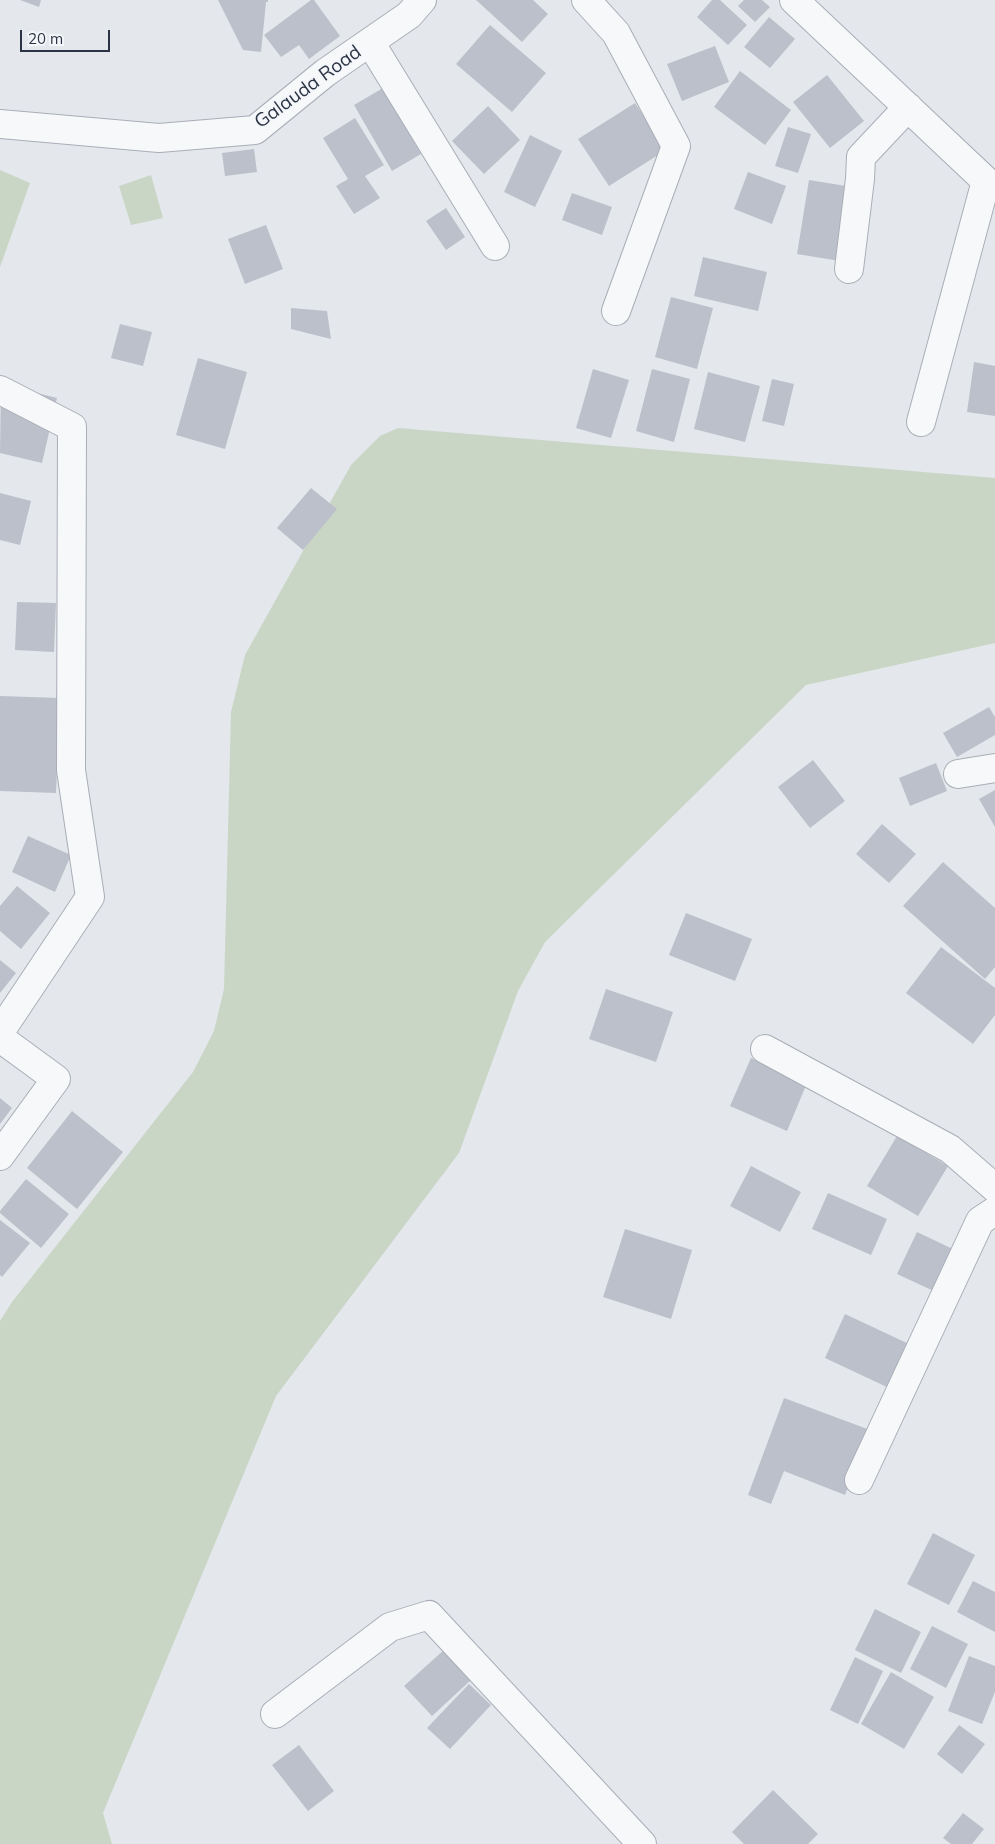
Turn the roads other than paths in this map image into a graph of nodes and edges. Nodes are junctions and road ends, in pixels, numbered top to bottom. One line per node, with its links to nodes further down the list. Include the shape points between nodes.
1 (422, 0): 4 (street, Galauda Road, via 409,15)
2 (586, 0): 10 (street, via 616,33 676,146)
3 (794, 0): 5 (street)
4 (370, 42): 6 (street, Galauda Road, via 324,73 255,130 159,138); 8 (street)
5 (908, 107): 7 (street); 9 (street, via 861,157)
6 (0, 124)
7 (990, 185): 12 (street)
8 (495, 246)
9 (849, 270)
10 (616, 311)
11 (0, 390): 15 (street, via 72,428 71,770 90,897)
12 (922, 422)
13 (995, 768): 14 (street)
14 (958, 774)
15 (0, 1032)
16 (0, 1038): 18 (street, via 56,1080)
17 (765, 1049): 19 (street, via 950,1149)
18 (0, 1156)
19 (995, 1188)
20 (995, 1211): 21 (street, via 980,1221)
21 (859, 1480)
22 (275, 1714): 23 (street, via 390,1626 429,1615)
23 (642, 1844)

